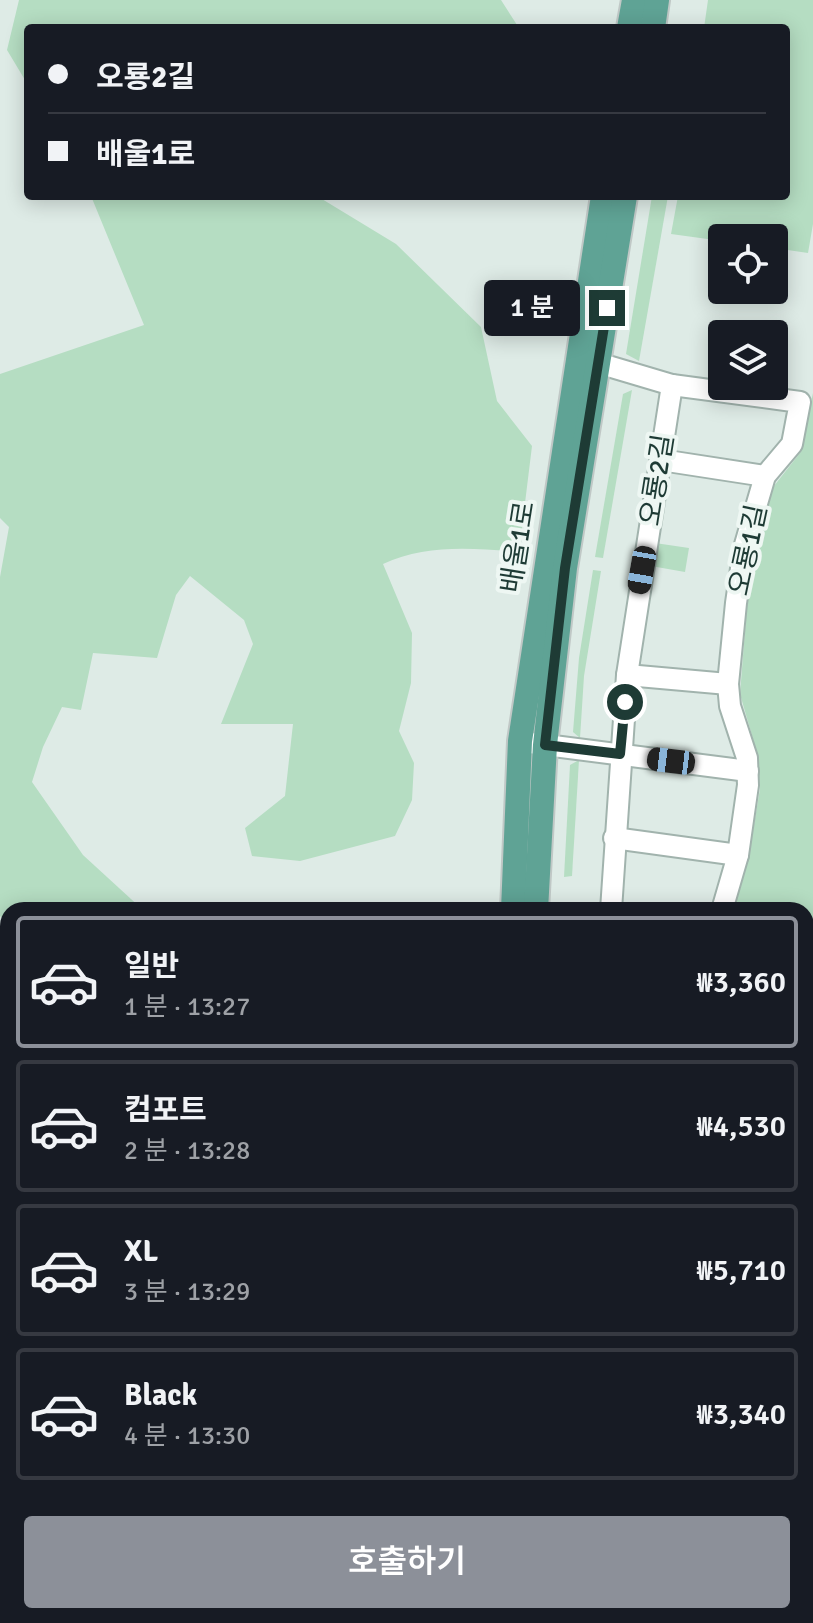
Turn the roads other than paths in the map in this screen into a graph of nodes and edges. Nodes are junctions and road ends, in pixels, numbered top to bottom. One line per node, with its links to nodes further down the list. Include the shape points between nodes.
1 (634, 0): 3 (main road)
2 (657, 0): 4 (main road)
3 (630, 24)
4 (654, 24)
5 (602, 200): 13 (main road, 배울1로)
6 (624, 200): 7 (main road, 배울1로)
7 (598, 363): 8 (street, 오룡1길); 14 (main road, 배울1로, via 565,568)
8 (672, 385): 9 (street, 오룡2길); 10 (street, 오룡1길, via 800,402 792,444)
9 (661, 460): 10 (street); 11 (street, 오룡2길)
10 (765, 476): 12 (street, 오룡1길, via 744,548)
11 (627, 675): 12 (street); 15 (street, 오룡2길)
12 (728, 684): 16 (street, 오룡1길)
13 (520, 741): 14 (street); 19 (main road, 배울1로)
14 (545, 745): 15 (street); 20 (main road, 배울1로)
15 (620, 754): 16 (street); 17 (street, 오룡2길)
16 (748, 771): 18 (street, 오룡1길)
17 (614, 838): 18 (street); 21 (street, 오룡2길)
18 (738, 855): 22 (street, 오룡1길)
19 (513, 902)
20 (536, 902)
21 (611, 902)
22 (724, 902)

